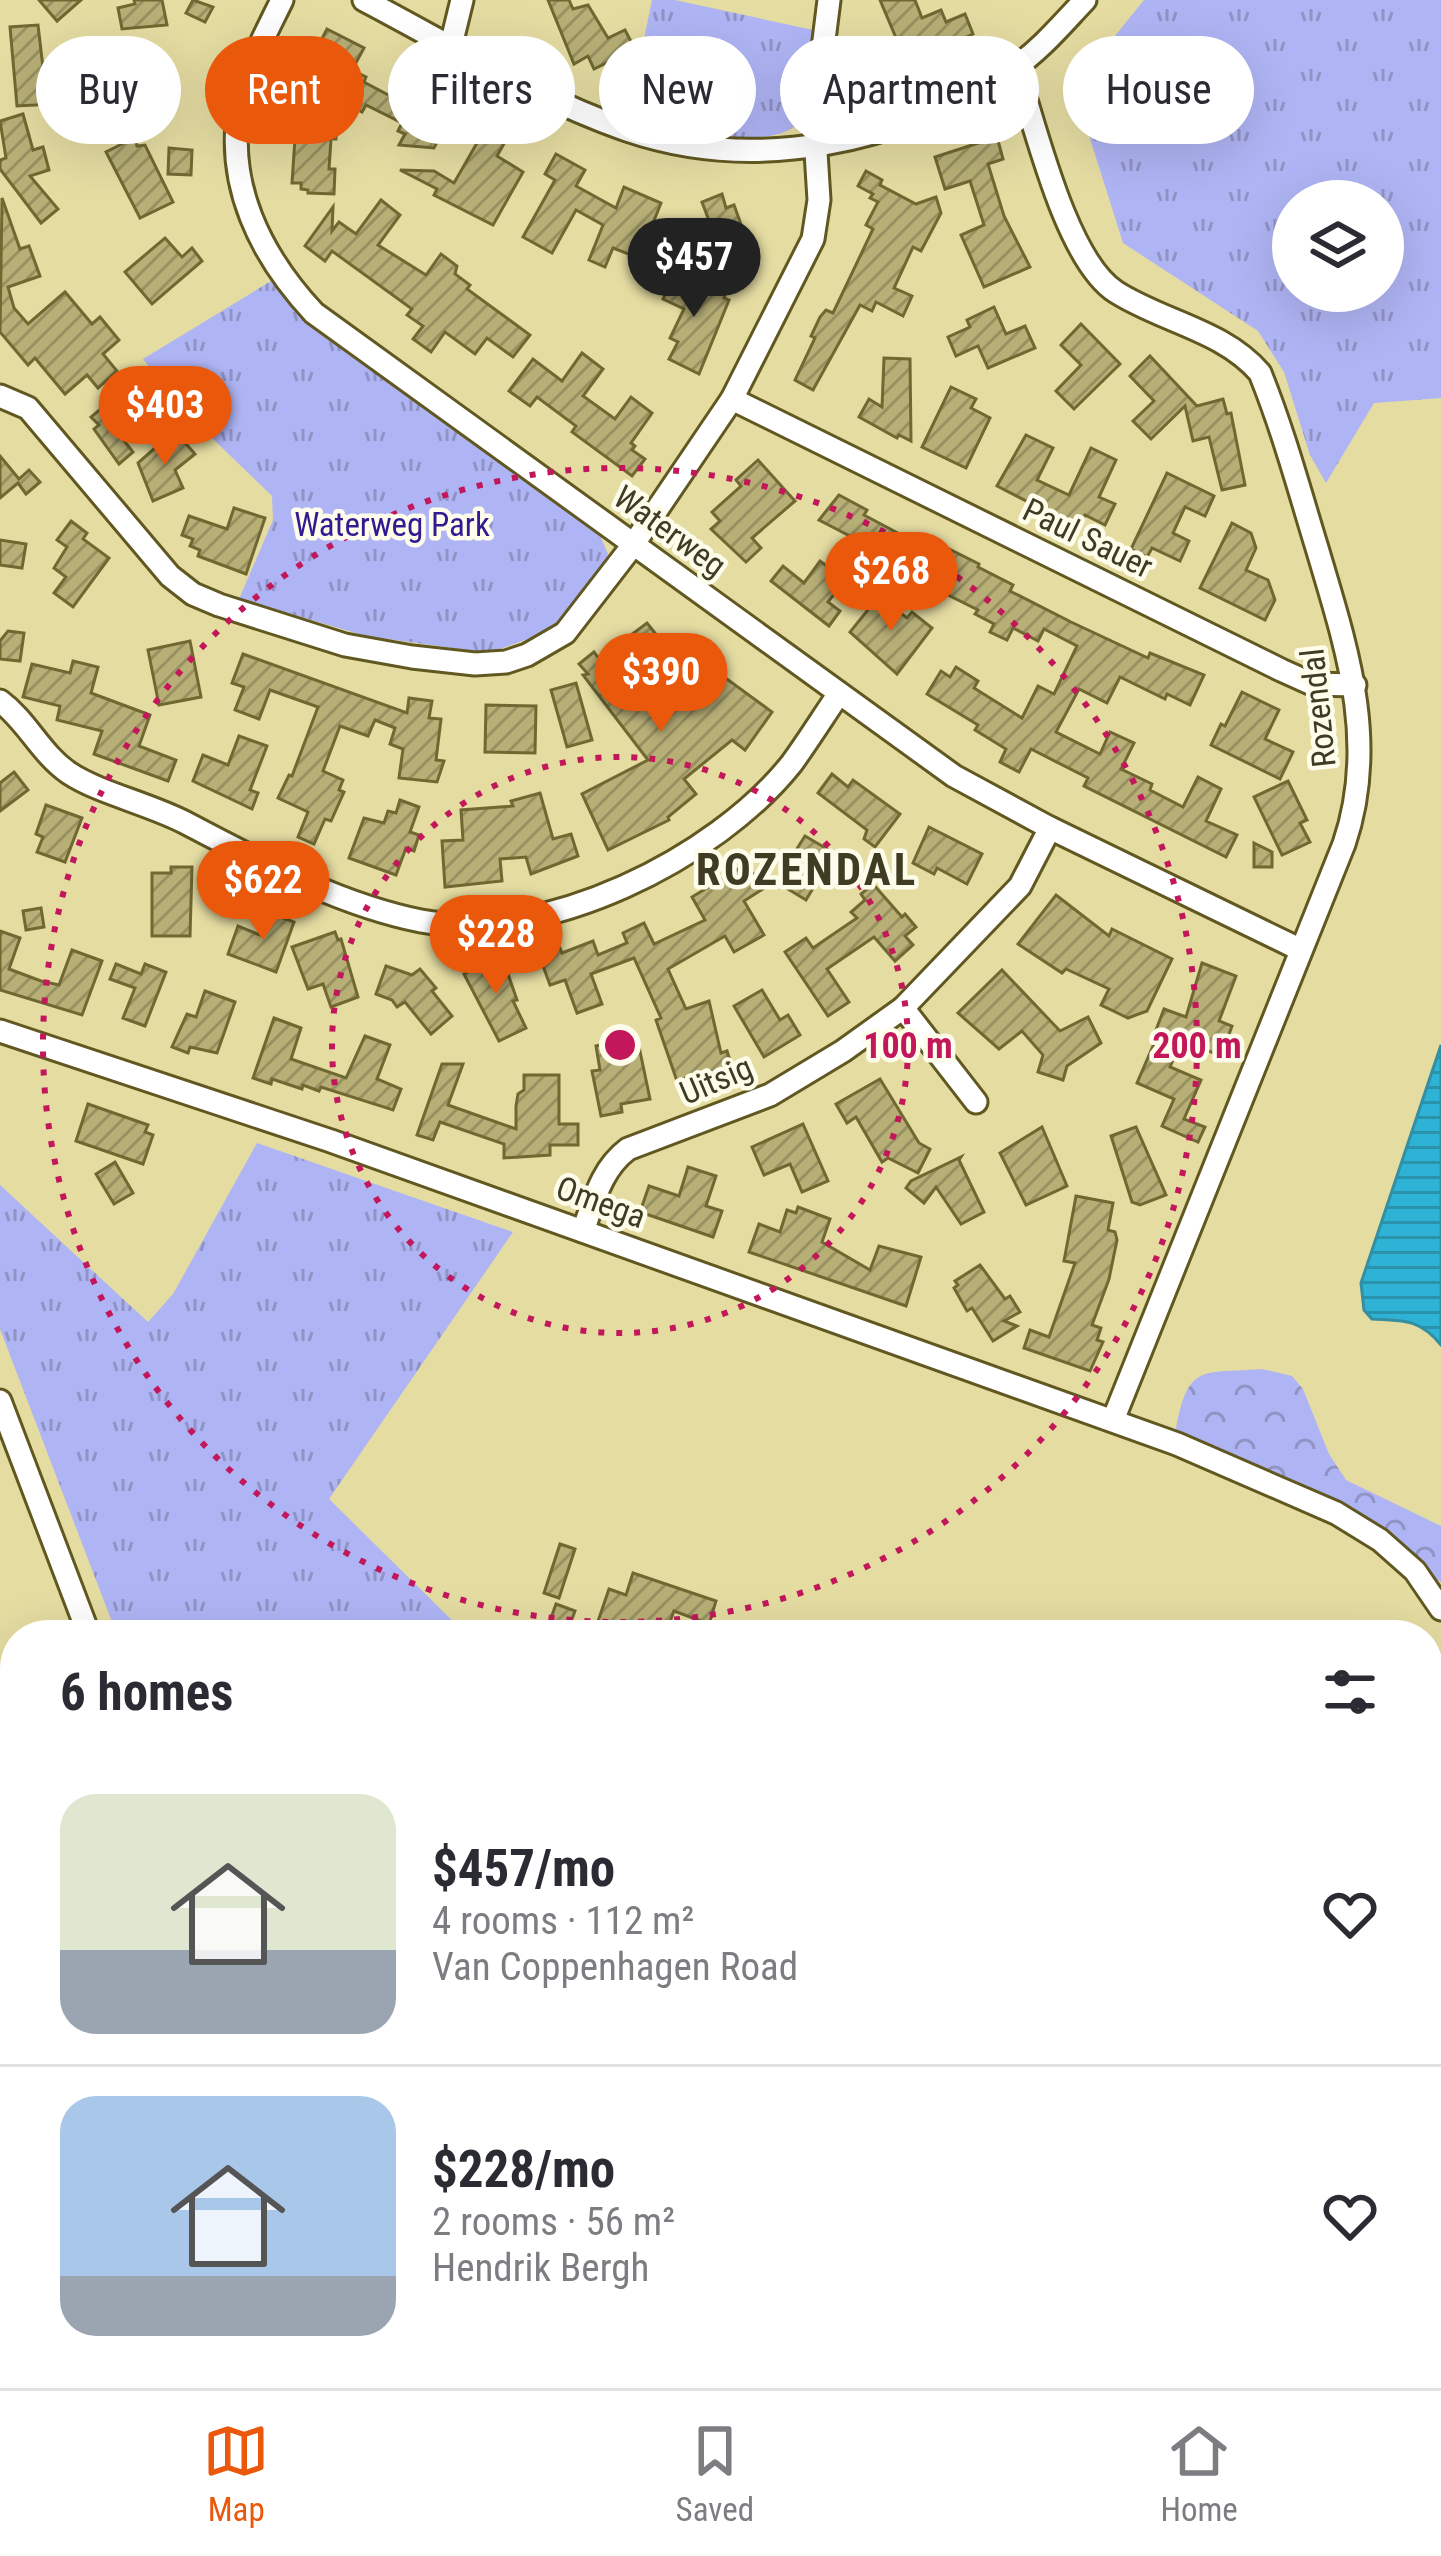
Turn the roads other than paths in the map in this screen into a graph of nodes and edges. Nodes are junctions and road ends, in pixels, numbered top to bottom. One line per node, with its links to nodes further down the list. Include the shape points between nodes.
1 (282, 0): 15 (street, Waterweg, via 249,72 237,122 247,208 275,268 314,313)
2 (364, 0): 6 (street)
3 (462, 0): 7 (street)
4 (829, 0): 12 (street)
5 (1085, 0): 8 (street)
6 (434, 36)
7 (453, 36)
8 (1039, 45)
9 (575, 109): 12 (street, via 674,144 772,151)
10 (1039, 136): 16 (street, Rozendal, via 1083,258 1100,280 1238,350 1260,373)
11 (820, 144): 12 (street)
12 (815, 145): 14 (street, via 813,239)
13 (0, 396): 15 (street, via 28,408 193,594 345,645 475,664 527,655 565,633)
14 (733, 399): 15 (street); 16 (street, Paul Sauer, via 1296,677)
15 (633, 545): 17 (street, Waterweg)
16 (1355, 685): 20 (street, Rozendal, via 1360,754 1353,816)
17 (838, 695): 18 (street, via 790,765 673,863 558,910 452,924 336,896 150,804 79,779); 19 (street, Waterweg, via 954,776)
18 (0, 701)
19 (1050, 828): 20 (street, Waterweg); 21 (street, Uitsig, via 1020,886)
20 (1299, 949): 26 (street, Rozendal)
21 (903, 1008): 23 (street); 24 (street, Uitsig, via 770,1095 628,1149 603,1178)
22 (0, 1030): 24 (street, Omega)
23 (976, 1102)
24 (583, 1231): 26 (street, Omega)
25 (0, 1401): 28 (street)
26 (1113, 1420): 27 (street, Omega, via 1336,1513 1415,1571)
27 (1441, 1609)
28 (83, 1620)

